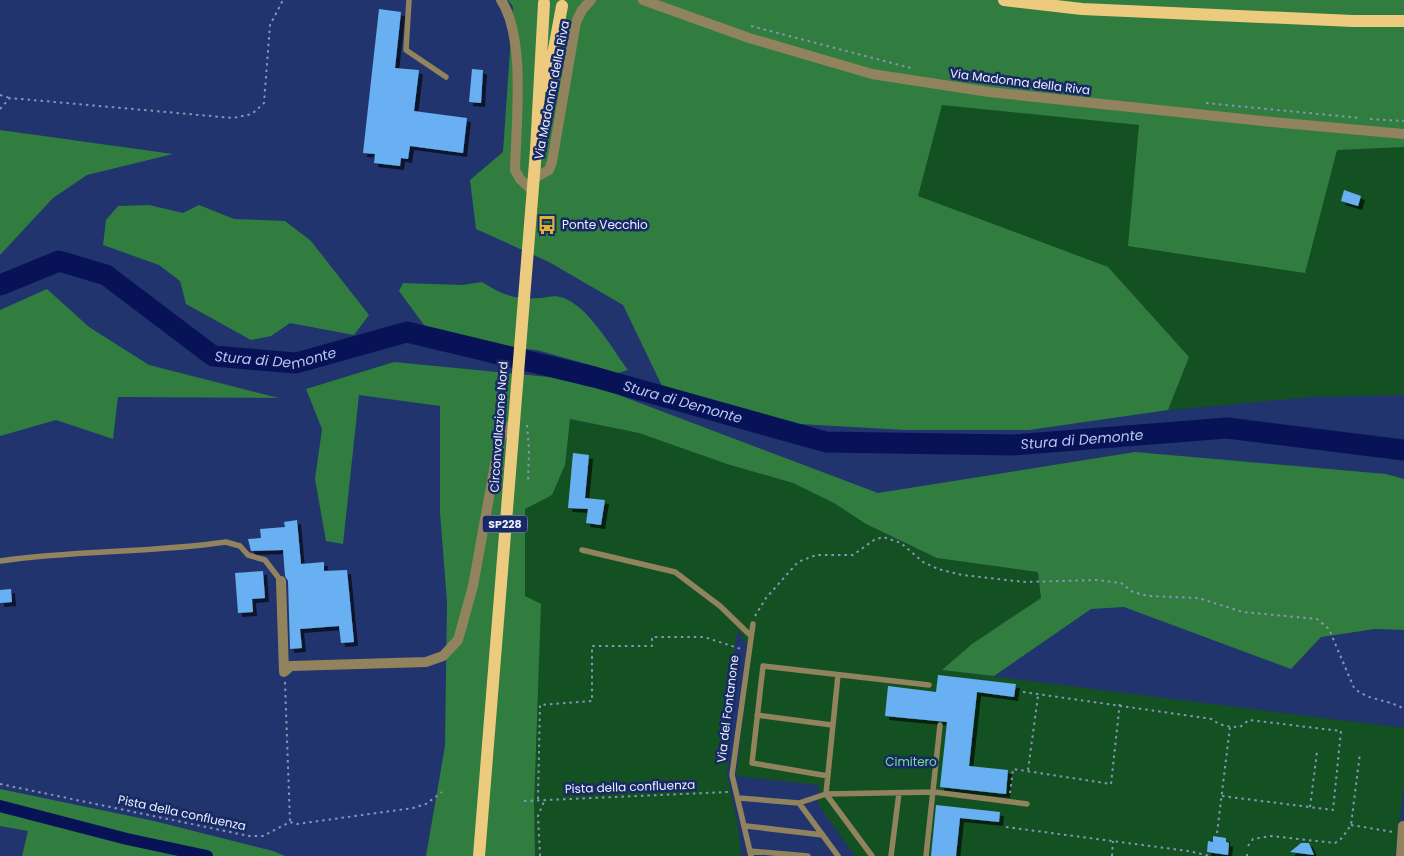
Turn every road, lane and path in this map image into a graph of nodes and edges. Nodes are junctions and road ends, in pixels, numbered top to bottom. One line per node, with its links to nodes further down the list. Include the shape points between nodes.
1 (283, 0): 14 (path, via 270,25 264,104 252,114 233,118)
2 (409, 0): 12 (lane, via 406,50)
3 (501, 0): 20 (street, via 512,23 516,48 515,170 520,180)
4 (591, 0): 20 (street, Via Madonna della Riva, via 576,22 552,162 549,170)
5 (643, 0): 18 (street, Via Madonna della Riva, via 749,38 872,74 999,93)
6 (1004, 0): 9 (main road, via 1082,9)
7 (543, 1): 8 (main road, via 550,6); 19 (main road, Circonvallazione Nord)
8 (566, 3): 19 (main road, Circonvallazione Nord)
9 (1404, 21)
10 (746, 24): 11 (path)
11 (918, 70)
12 (446, 77)
13 (0, 95): 14 (path)
14 (10, 98): 16 (path)
15 (1206, 103): 17 (path)
16 (0, 109)
17 (1404, 121)
18 (1404, 134)
19 (536, 150): 20 (main road, Circonvallazione Nord)
20 (533, 184): 21 (main road, Circonvallazione Nord / SP228)
21 (513, 422): 30 (street, via 500,437 473,586 458,640 452,649 426,662 291,666); 70 (main road, Circonvallazione Nord / SP228)
22 (529, 450): 23 (path)
23 (528, 480)
24 (582, 550): 28 (lane, via 675,572 720,606)
25 (0, 561): 26 (lane, via 50,554 134,552 226,542 240,546 248,555 265,560)
26 (281, 581): 30 (street)
27 (753, 624): 28 (lane, Via del Fontanone); 36 (path, via 760,605 798,562 816,555 853,555 882,537 901,544 923,562 962,575 1025,582 1105,581 1121,583 1133,592 1148,596 1198,598 1243,612 1317,619 1329,629 1354,688 1361,695)
28 (750, 635): 29 (lane, Via del Fontanone)
29 (748, 652): 50 (lane, Via del Fontanone, via 732,775); 52 (path, via 704,637 652,637 652,646 592,646 592,702 540,704)
30 (284, 672): 59 (path)
31 (838, 675): 32 (lane); 37 (lane, via 763,666); 38 (lane)
32 (929, 685)
33 (1023, 692): 34 (path)
34 (1038, 696): 35 (path); 43 (path)
35 (1120, 704): 40 (path, via 1212,719); 43 (path, via 1111,784)
36 (1404, 710)
37 (757, 715): 38 (lane); 44 (lane, via 752,763)
38 (832, 725): 44 (lane)
39 (940, 725): 47 (lane)
40 (1230, 727): 51 (path); 58 (path, via 1240,727 1249,720 1341,731 1333,810)
41 (1317, 752): 58 (path)
42 (1360, 753): 60 (path)
43 (1028, 772): 55 (path, via 1014,769)
44 (828, 776): 49 (lane)
45 (0, 784): 59 (path, Pista della confluenza, via 249,836 263,836)
46 (442, 792): 59 (path, Pista della confluenza, via 426,804 413,808 297,824)
47 (934, 792): 48 (lane); 55 (lane); 76 (lane)
48 (899, 793): 49 (lane); 75 (lane)
49 (826, 794): 56 (lane); 74 (lane)
50 (738, 795): 53 (path, Pista della confluenza); 56 (lane); 61 (lane, Via del Fontanone)
51 (1222, 796): 58 (path); 64 (path)
52 (538, 799): 53 (path, Pista della confluenza); 54 (path, Pista della confluenza)
53 (545, 799): 71 (path, via 538,816)
54 (524, 802)
55 (1009, 802): 57 (lane)
56 (799, 803): 65 (lane)
57 (1027, 804)
58 (1310, 806)
59 (290, 822)
60 (1351, 825): 63 (path); 67 (path, via 1335,843 1271,836 1253,839)
61 (746, 826): 65 (lane); 69 (lane, Via del Fontanone)
62 (1006, 827): 66 (path)
63 (1403, 830): 68 (street)
64 (1217, 833)
65 (823, 835): 73 (lane)
66 (1114, 841): 77 (path); 78 (path)
67 (1248, 846)
68 (1402, 853)
69 (751, 854): 72 (lane)
70 (479, 856)
71 (540, 856)
72 (808, 856)
73 (838, 856)
74 (872, 856)
75 (891, 856)
76 (926, 856)
77 (1112, 856)
78 (1210, 856)

